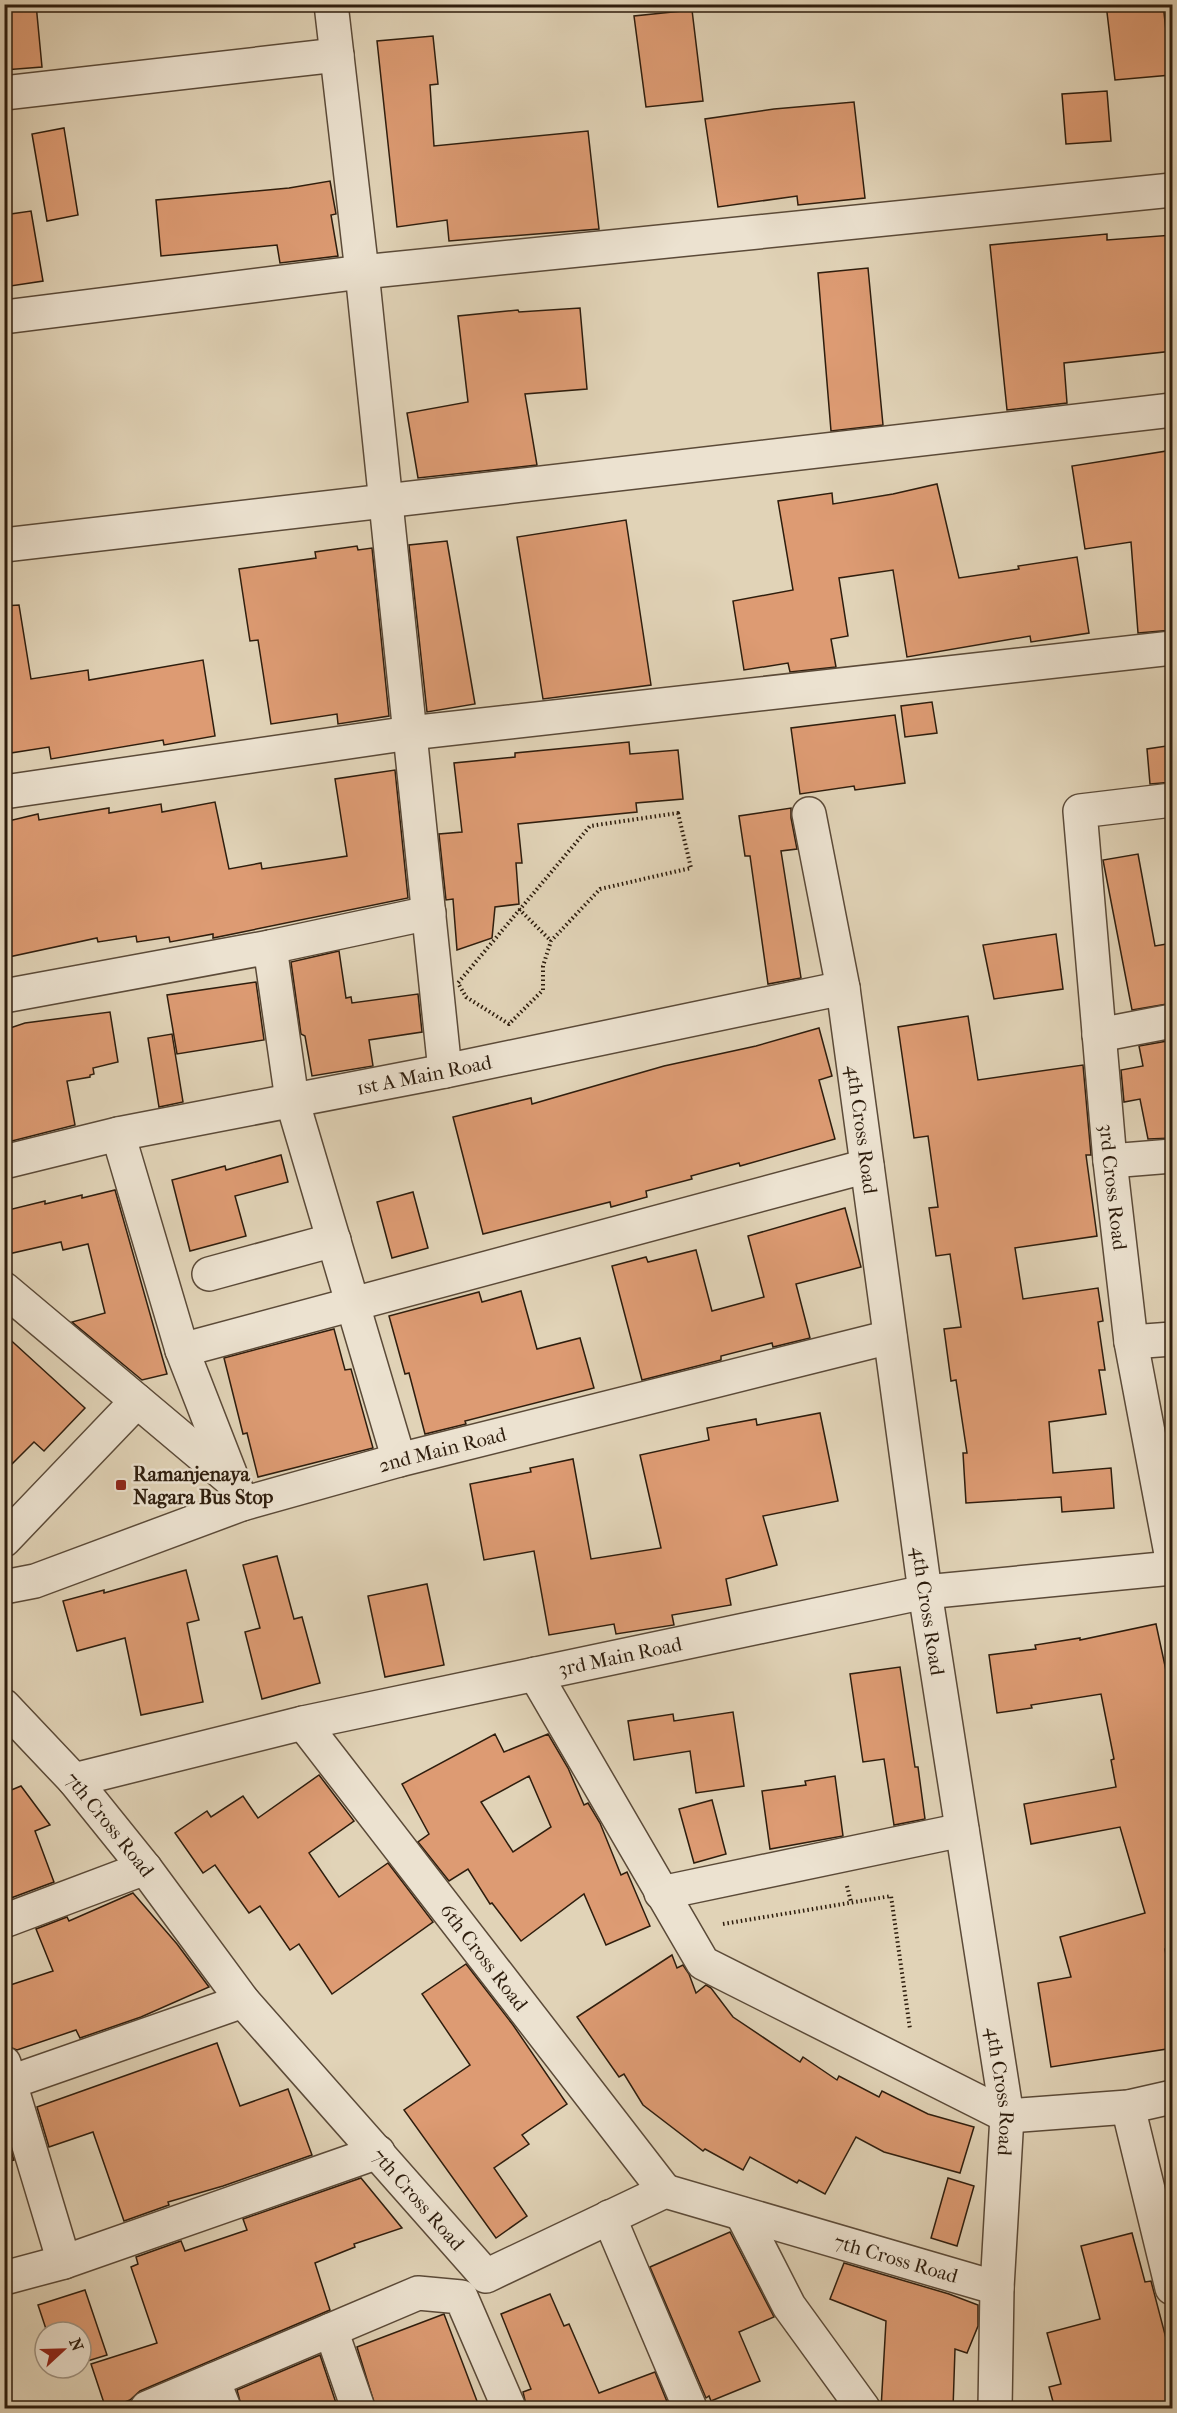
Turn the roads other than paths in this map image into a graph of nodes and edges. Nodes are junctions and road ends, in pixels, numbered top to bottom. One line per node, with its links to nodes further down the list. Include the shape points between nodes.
1 (331, 4): 2 (street)
2 (337, 55): 3 (street); 5 (street)
3 (4, 93)
4 (1173, 190): 5 (street)
5 (362, 272): 6 (street); 8 (street)
6 (4, 317)
7 (1173, 410): 8 (street)
8 (386, 502): 9 (street); 11 (street)
9 (4, 545)
10 (1173, 648): 11 (street)
11 (410, 733): 12 (street); 15 (street)
12 (4, 792)
13 (1173, 800): 20 (street, 3rd Cross Road, via 1080,811)
14 (810, 814): 17 (street, 4th Cross Road)
15 (429, 913): 16 (street); 21 (street)
16 (270, 947): 18 (street); 22 (street)
17 (843, 988): 21 (street, 1st A Main Road); 27 (street, 4th Cross Road)
18 (4, 996)
19 (1173, 1021): 20 (street)
20 (1099, 1035): 25 (street, 3rd Cross Road)
21 (445, 1071): 22 (street, 1st A Main Road)
22 (292, 1100): 23 (street, 1st A Main Road); 28 (street)
23 (117, 1134): 26 (street, 1st A Main Road); 35 (street)
24 (1173, 1156): 25 (street)
25 (1110, 1161): 34 (street, 3rd Cross Road)
26 (4, 1162)
27 (867, 1166): 31 (street); 32 (street, 4th Cross Road)
28 (334, 1240): 29 (street); 31 (street)
29 (209, 1274)
30 (4, 1289): 36 (street)
31 (353, 1305): 35 (street); 37 (street)
32 (890, 1337): 37 (street, 2nd Main Road); 43 (street, 4th Cross Road)
33 (1173, 1339): 34 (street)
34 (1131, 1342): 40 (street, 3rd Cross Road)
35 (182, 1350): 38 (street)
36 (138, 1401): 38 (street); 39 (street)
37 (399, 1460): 38 (street, 2nd Main Road)
38 (237, 1493): 42 (street, 2nd Main Road, via 35,1581)
39 (4, 1540)
40 (1173, 1559)
41 (1173, 1568): 43 (street, 3rd Main Road)
42 (4, 1587)
43 (925, 1592): 44 (street, 3rd Main Road); 48 (street, 4th Cross Road)
44 (535, 1674): 46 (street, 3rd Main Road); 50 (street)
45 (4, 1706): 47 (street, 7th Cross Road)
46 (303, 1723): 47 (street, 3rd Main Road); 58 (street, 6th Cross Road)
47 (74, 1780): 49 (street, 7th Cross Road)
48 (962, 1830): 50 (street); 56 (street, 4th Cross Road)
49 (145, 1868): 51 (street); 52 (street, 7th Cross Road)
50 (661, 1893): 56 (street, via 703,1963)
51 (4, 1921)
52 (243, 2001): 53 (street); 57 (street, 7th Cross Road)
53 (8, 2072): 61 (street)
54 (1173, 2097): 55 (street)
55 (1128, 2107): 56 (street); 64 (street)
56 (1007, 2116): 63 (street, 4th Cross Road)
57 (378, 2152): 60 (street, 7th Cross Road, via 486,2276); 61 (street)
58 (664, 2191): 59 (street, 7th Cross Road); 60 (street, 7th Cross Road)
59 (742, 2214): 63 (street, 7th Cross Road); 71 (street, via 789,2306)
60 (614, 2230): 70 (street)
61 (64, 2262): 62 (street)
62 (4, 2278)
63 (998, 2288): 72 (street, 4th Cross Road)
64 (1173, 2288)
65 (331, 2330): 66 (street); 68 (street); 69 (street, via 418,2293 461,2297)
66 (219, 2394): 67 (street)
67 (147, 2409)
68 (358, 2409)
69 (509, 2409)
70 (690, 2409)
71 (863, 2409)
72 (995, 2409)

